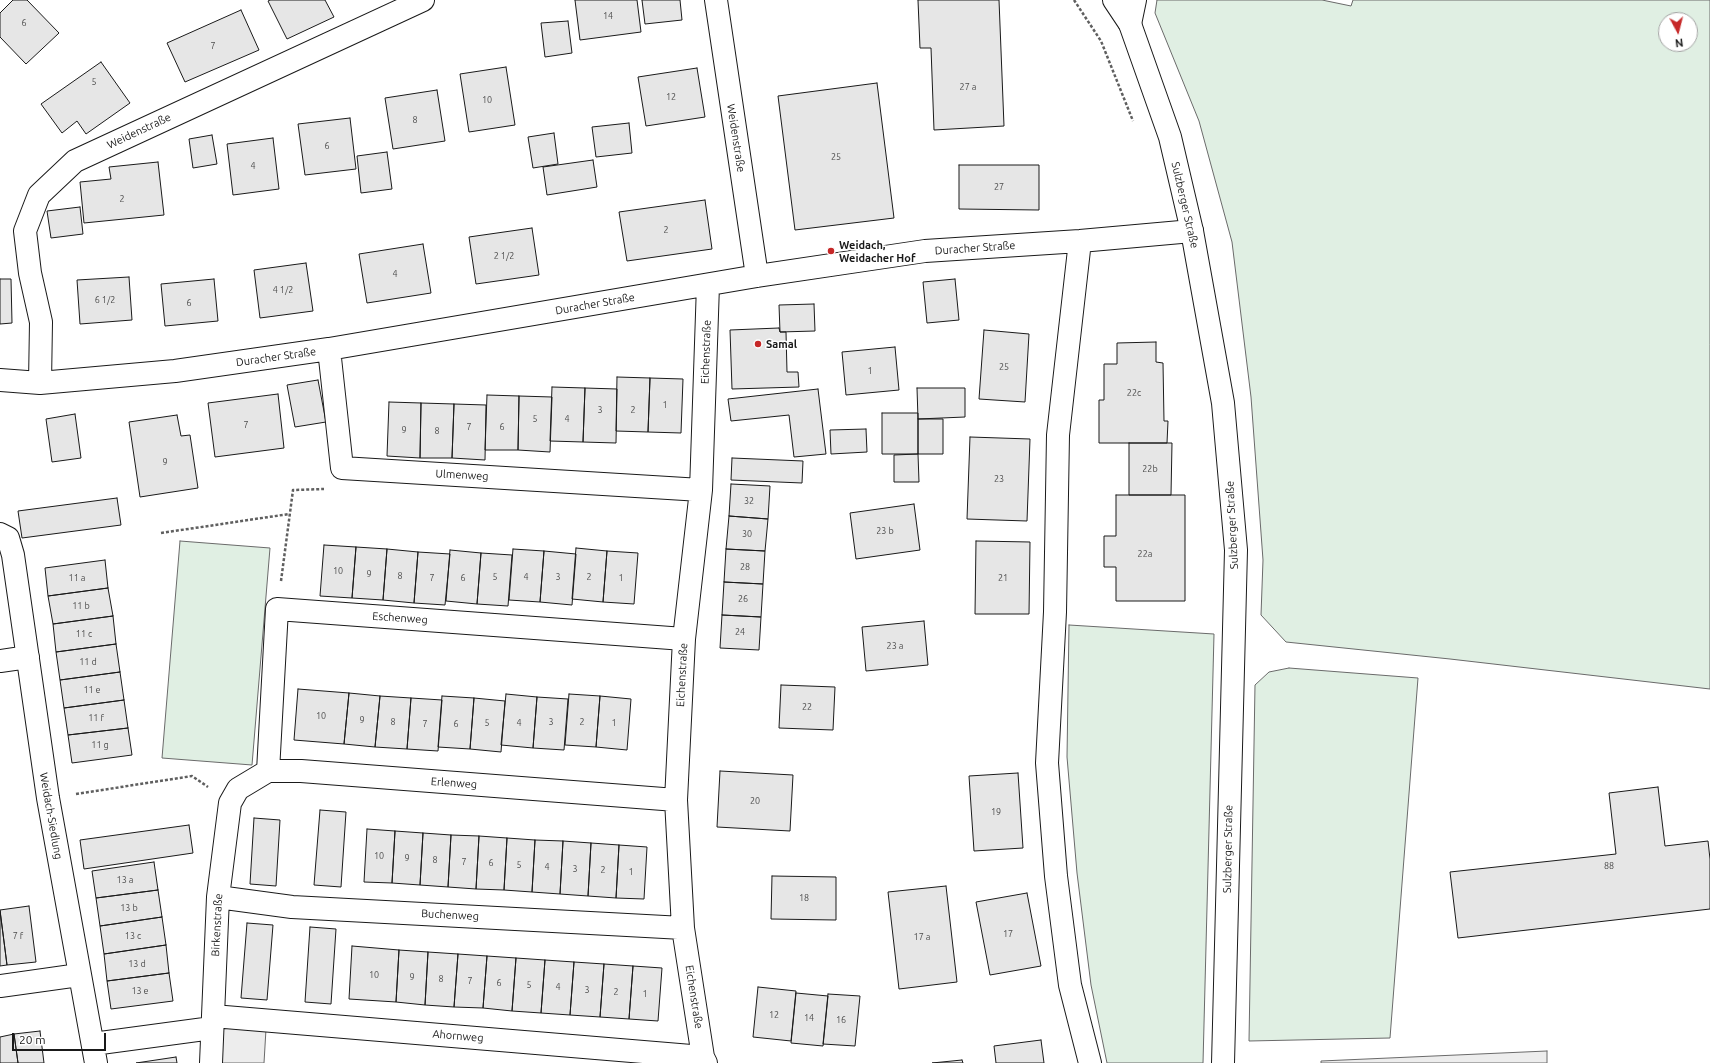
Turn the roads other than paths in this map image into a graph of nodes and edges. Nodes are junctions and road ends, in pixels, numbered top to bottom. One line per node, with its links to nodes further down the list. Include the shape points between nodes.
1 (423, 0): 12 (street, Weidenstraße, via 75,161 39,195 25,231 30,273 41,322)
2 (716, 0): 8 (street, Weidenstraße)
3 (1114, 0): 5 (street, Sulzberger Straße)
4 (1135, 0): 5 (street)
5 (1130, 24): 6 (street, Sulzberger Straße, via 1170,137)
6 (1192, 231): 7 (street, Duracher Straße); 29 (street, Sulzberger Straße, via 1223,403 1236,550)
7 (1080, 241): 8 (street, Duracher Straße, via 925,251); 28 (street, via 1058,435 1055,612 1047,763 1056,876 1070,985)
8 (757, 276): 9 (street, Duracher Straße)
9 (708, 285): 10 (street, Duracher Straße); 13 (street, Eichenstraße)
10 (328, 349): 12 (street, Duracher Straße, via 175,371); 13 (street, Ulmenweg, via 342,468)
11 (0, 380): 12 (street, Duracher Straße)
12 (40, 383)
13 (701, 490): 15 (street, Eichenstraße)
14 (0, 534): 16 (street, Weidach-Siedlung, via 8,538)
15 (684, 639): 18 (street, Eschenweg, via 277,609); 19 (street, Eichenstraße)
16 (28, 657): 17 (street); 22 (street, Weidach-Siedlung, via 48,798)
17 (0, 661)
18 (268, 771): 19 (street, Erlenweg, via 301,771); 20 (street, Birkenstraße, via 234,796)
19 (676, 800): 21 (street, Eichenstraße)
20 (218, 897): 21 (street, Buchenweg, via 292,907); 24 (street, Birkenstraße)
21 (683, 928): 26 (street, Eichenstraße)
22 (79, 975): 23 (street); 25 (street, Weidach-Siedlung)
23 (0, 986)
24 (213, 1022): 25 (street, Ahornweg); 26 (street, Ahornweg); 27 (street, Birkenstraße)
25 (95, 1054)
26 (705, 1060)
27 (211, 1063)
28 (1090, 1063)
29 (1223, 1063)

